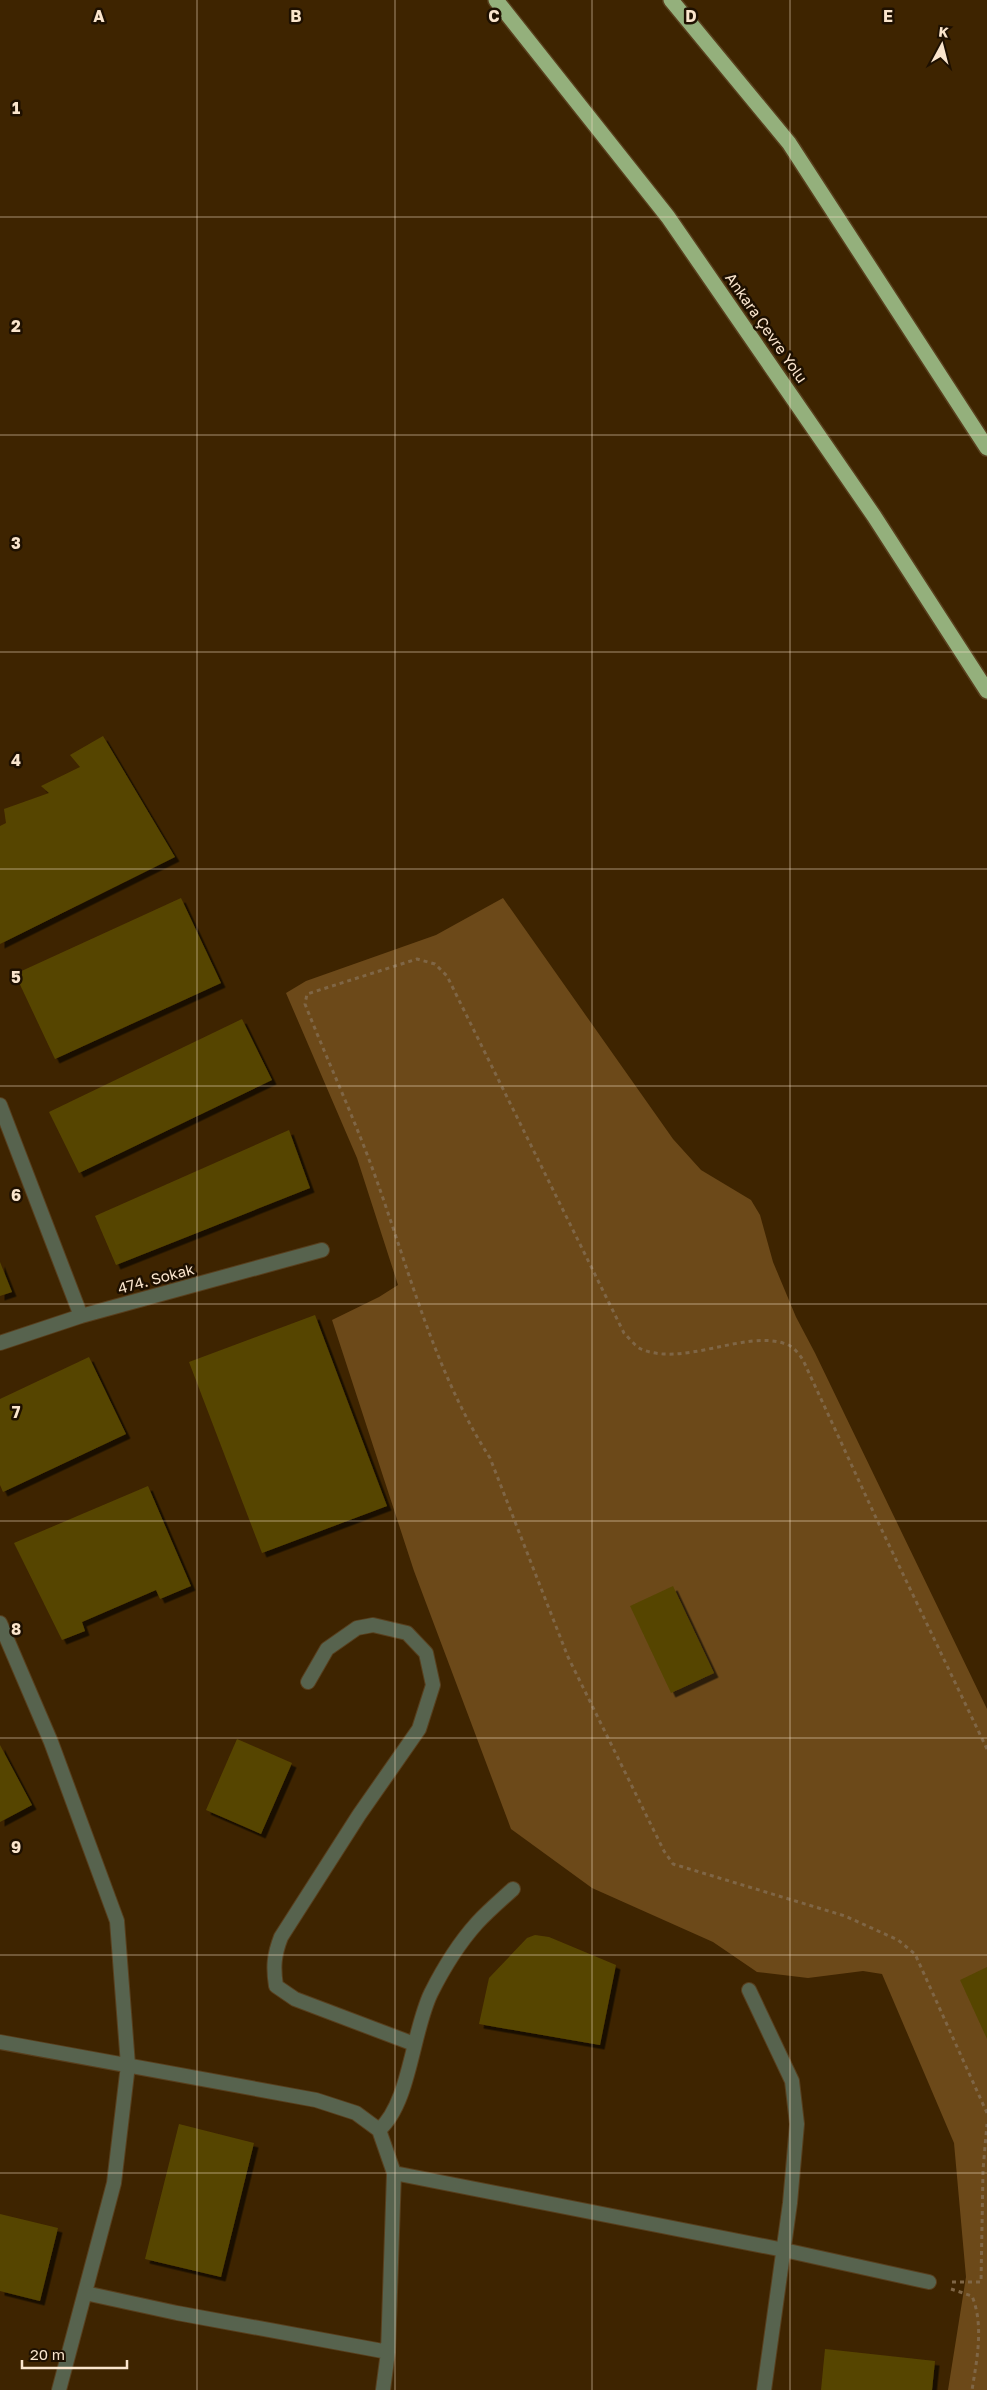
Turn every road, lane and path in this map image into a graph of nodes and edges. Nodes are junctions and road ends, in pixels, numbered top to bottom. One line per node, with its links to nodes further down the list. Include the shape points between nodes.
1 (496, 0): 4 (highway, Ankara Çevre Yolu, via 668,217 874,516)
2 (671, 0): 3 (highway, via 789,143)
3 (987, 448)
4 (987, 691)
5 (0, 1105): 7 (street)
6 (322, 1250): 7 (street, 474. Sokak)
7 (81, 1316): 8 (street, 474. Sokak)
8 (0, 1343)
9 (0, 1623): 16 (street, via 51,1742 117,1921)
10 (308, 1682): 15 (street, via 327,1649 357,1628 373,1625 407,1633 426,1652 433,1685 419,1729 281,1937 274,1955 273,1972 276,1986 296,1999)
11 (987, 1749): 17 (path, via 796,1350 784,1343 765,1340 680,1354 640,1349 624,1333 447,976 435,964 417,959 307,994 304,1004 370,1162 424,1319 475,1436 490,1458 568,1657 664,1851 673,1864 845,1916 898,1940 915,1954)
12 (513, 1889): 15 (street, via 477,1923 452,1957 430,1994)
13 (749, 1990): 21 (street, via 792,2081 797,2124)
14 (0, 2042): 16 (street)
15 (414, 2044): 19 (street, via 400,2102 390,2121)
16 (128, 2065): 19 (street, via 316,2100 356,2113); 23 (street, via 114,2183)
17 (987, 2113)
18 (987, 2124): 22 (path, via 982,2170 982,2282)
19 (379, 2130): 20 (street)
20 (394, 2173): 21 (street); 24 (street)
21 (784, 2250): 22 (street); 27 (street)
22 (929, 2282): 28 (path, via 972,2296 978,2310 978,2348)
23 (85, 2293): 24 (street); 25 (street)
24 (388, 2352): 26 (street)
25 (59, 2390)
26 (383, 2390)
27 (764, 2390)
28 (972, 2390)

